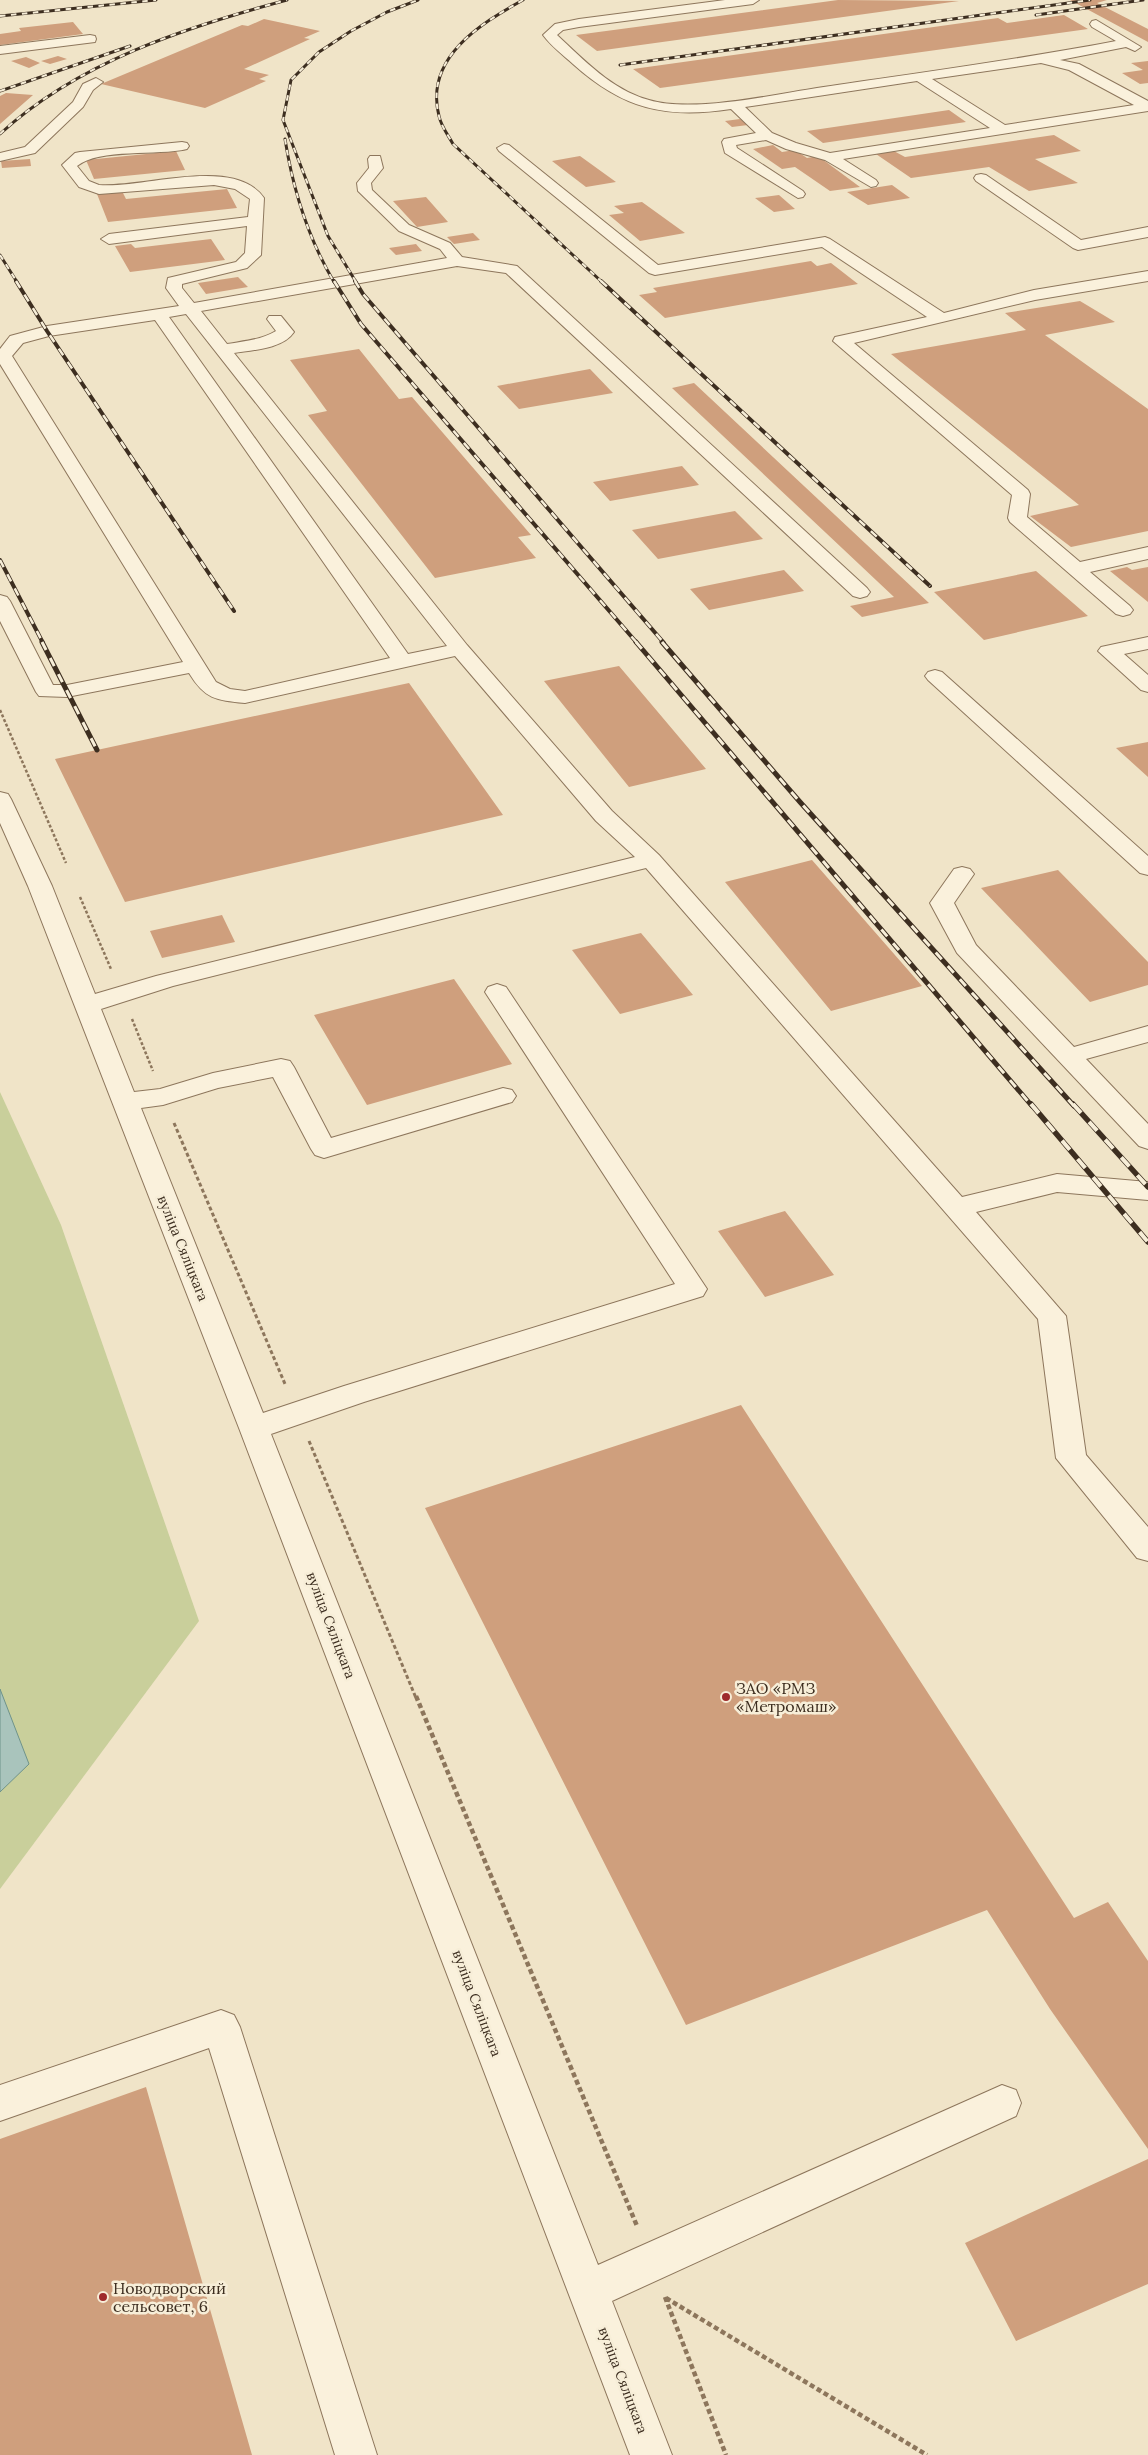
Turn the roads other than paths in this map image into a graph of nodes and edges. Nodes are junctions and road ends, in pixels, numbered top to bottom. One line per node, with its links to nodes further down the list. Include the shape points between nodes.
1 (753, 0): 10 (street, via 579,23 559,28 549,35 622,96 645,104 680,107)
2 (1096, 24): 4 (street)
3 (90, 39): 5 (street)
4 (1128, 43): 6 (street); 7 (street)
5 (0, 50)
6 (1141, 51)
7 (1041, 59): 8 (street); 11 (street, via 1074,67)
8 (922, 78): 10 (street); 12 (street)
9 (96, 82): 17 (street, via 30,150)
10 (735, 105): 13 (street)
11 (1148, 107): 12 (street)
12 (1003, 130): 16 (street)
13 (767, 136): 16 (street); 21 (street, via 729,142 730,150)
14 (182, 146): 22 (street, via 80,156 70,165 84,185 91,189 207,180 223,180 246,187 257,198)
15 (504, 148): 30 (street, via 655,270 825,242)
16 (830, 157): 20 (street)
17 (0, 158)
18 (375, 159): 25 (street, via 376,168 364,183 365,191 404,228 445,246)
19 (981, 178): 23 (street, via 1078,245)
20 (871, 183)
21 (798, 194)
22 (254, 221): 24 (street); 27 (street, via 253,255 241,265 174,282 174,288)
23 (1148, 232)
24 (109, 239)
25 (457, 261): 27 (street); 34 (street, via 511,269)
26 (1148, 276): 30 (street, via 1034,295)
27 (191, 307): 28 (street); 31 (street)
28 (159, 314): 39 (street); 40 (street, via 47,331 16,340 13,348 3,355)
29 (275, 319): 31 (street, via 286,332 281,336 272,341)
30 (941, 319): 33 (street, via 841,341 1021,494 1016,518)
31 (224, 349): 38 (street)
32 (1148, 553): 33 (street)
33 (1076, 569): 36 (street)
34 (860, 592)
35 (0, 601): 40 (street, via 46,692 66,691)
36 (1123, 610)
37 (1148, 643): 42 (street, via 1108,651)
38 (460, 649): 39 (street); 44 (street, via 604,816)
39 (403, 662): 40 (street, via 245,697 225,695 208,686)
40 (196, 665)
41 (935, 676): 45 (street)
42 (1148, 686)
43 (0, 799): 48 (street, вуліца Сяліцкага, via 40,886)
44 (651, 860): 48 (street, via 165,981); 55 (street)
45 (1148, 868)
46 (962, 874): 50 (street, via 942,902 966,948)
47 (497, 992): 56 (street, via 693,1288)
48 (87, 1005): 52 (street, вуліца Сяліцкага)
49 (1148, 1034): 50 (street)
50 (1069, 1056): 53 (street)
51 (503, 1096): 52 (street, via 324,1149 281,1067 213,1081 163,1097)
52 (125, 1102): 56 (street, вуліца Сяліцкага)
53 (1148, 1140)
54 (1148, 1191): 55 (street, via 1057,1183)
55 (957, 1207): 57 (street, via 1052,1316 1071,1458)
56 (254, 1428): 60 (street, вуліца Сяліцкага)
57 (1148, 1549)
58 (0, 2103): 61 (street, via 220,2027)
59 (1002, 2103): 60 (street)
60 (589, 2290): 62 (street, вуліца Сяліцкага)
61 (356, 2455)
62 (651, 2455)

